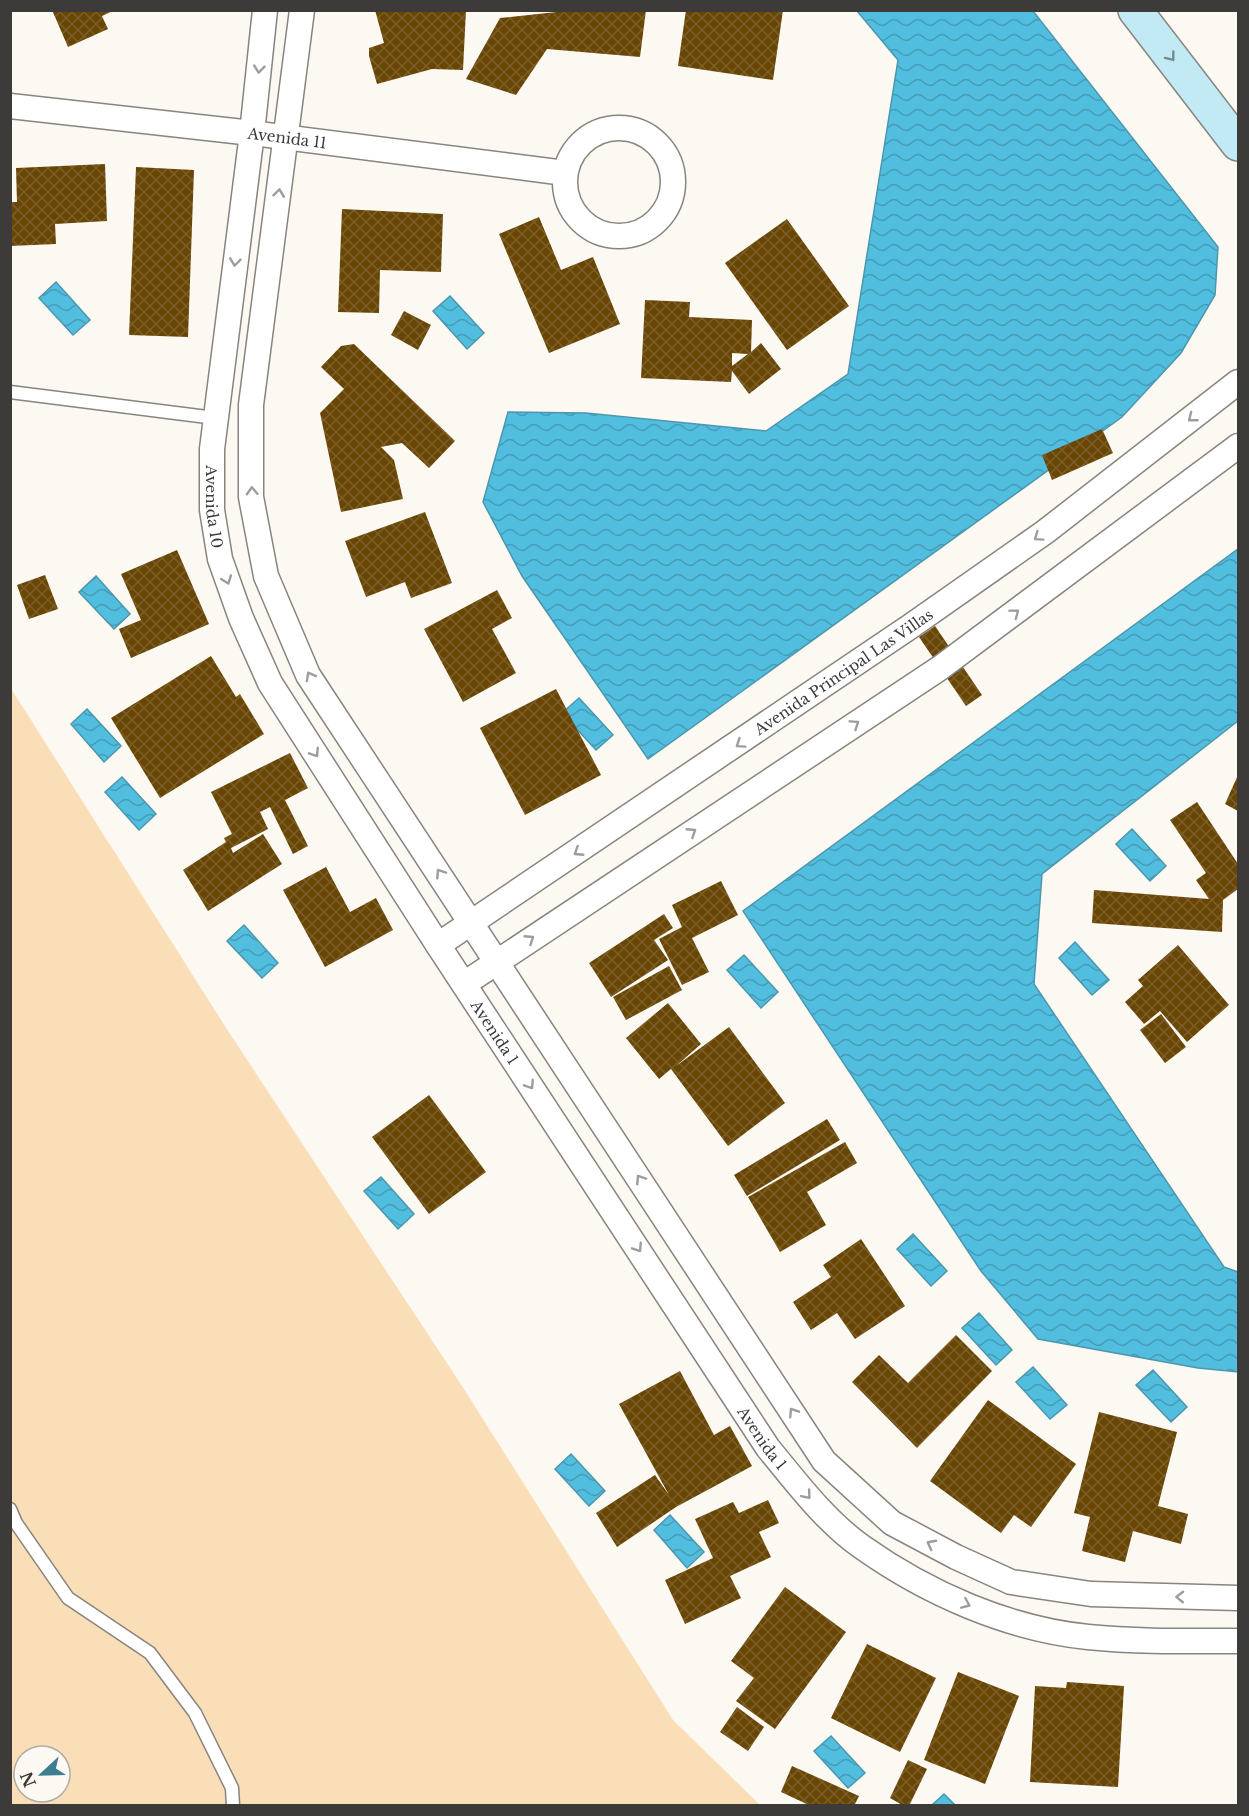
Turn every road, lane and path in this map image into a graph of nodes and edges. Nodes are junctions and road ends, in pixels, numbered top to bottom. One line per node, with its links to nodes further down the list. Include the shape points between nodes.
1 (265, 10): 5 (street, Avenida 10, one-way to 5)
2 (302, 10): 6 (street)
3 (1135, 10): 7 (main road, one-way to 7)
4 (10, 106): 5 (street, Avenida 11)
5 (252, 133): 6 (street, Avenida 11); 11 (street, Avenida 10, one-way to 11)
6 (286, 137): 8 (street, Avenida 11); 13 (street, one-way to 6, via 266,576 251,497 251,405)
7 (1239, 144)
8 (565, 173): 8 (street, via 567,200 582,222 605,235 631,236 655,224 671,202 674,176 665,151 646,133 620,126 594,132 574,149)
9 (1239, 382): 15 (street, Avenida Principal Las Villas, one-way to 15, via 1045,532)
10 (10, 392): 11 (lane)
11 (215, 418): 14 (street, Avenida 10, one-way to 14, via 212,510 220,559)
12 (1239, 446): 17 (street, one-way to 12, via 940,668)
13 (288, 627): 14 (street); 15 (street, one-way to 13, via 308,675)
14 (252, 643): 16 (street, Avenida 10, one-way to 16, via 270,683)
15 (472, 922): 16 (street, Avenida Principal Las Villas); 17 (street)
16 (438, 945): 18 (street, Avenida 1)
17 (497, 961): 18 (street); 20 (street, one-way to 17, via 1091,1594 1011,1582 892,1523 824,1461)
18 (464, 984): 21 (street, Avenida 1, one-way to 21, via 768,1448 813,1503 861,1547 950,1598 1035,1628 1088,1637)
19 (10, 1509): 22 (lane, via 68,1598 150,1653 195,1713 232,1788)
20 (1239, 1598)
21 (1239, 1641)
22 (233, 1806)

